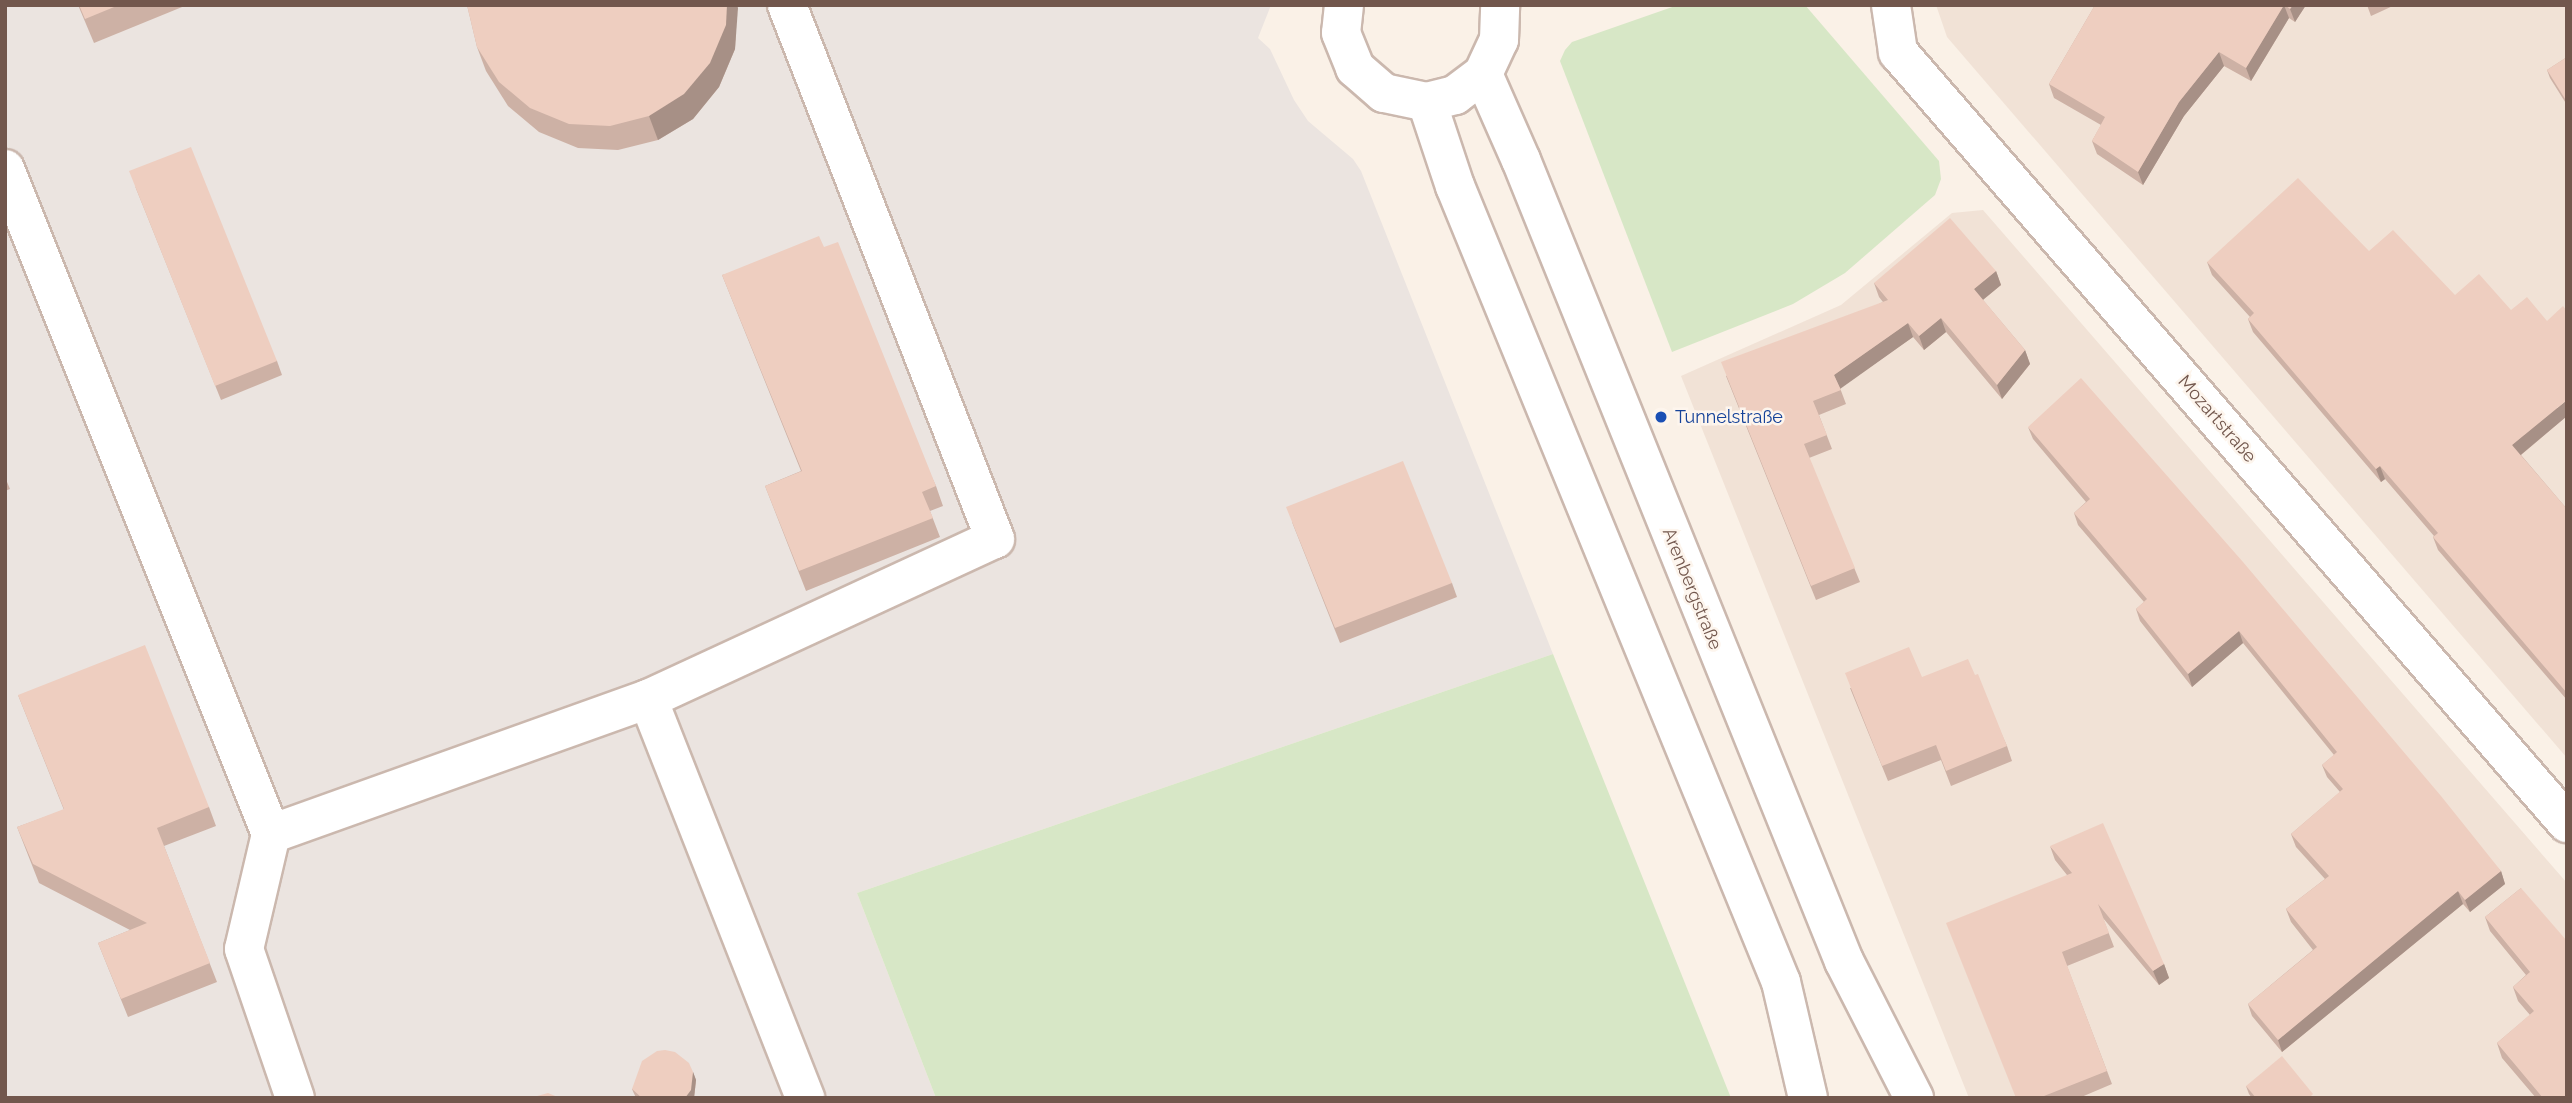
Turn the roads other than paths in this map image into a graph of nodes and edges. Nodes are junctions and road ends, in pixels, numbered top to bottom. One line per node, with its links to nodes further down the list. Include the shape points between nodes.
1 (787, 5): 8 (street, via 995,539)
2 (1344, 5): 6 (street, via 1341,33 1355,68 1384,93)
3 (1500, 5): 5 (street, via 1499,40)
4 (1891, 5): 9 (street, Mozartstraße, via 1898,52)
5 (1483, 74): 6 (street, via 1455,95); 14 (street, Arenbergstraße, via 1844,961)
6 (1427, 102): 13 (street, via 1455,186 1782,982)
7 (5, 169): 10 (street)
8 (648, 699): 10 (street); 12 (street)
9 (2567, 823)
10 (271, 834): 11 (street, via 244,949)
11 (295, 1098)
12 (805, 1098)
13 (1808, 1098)
14 (1914, 1098)

